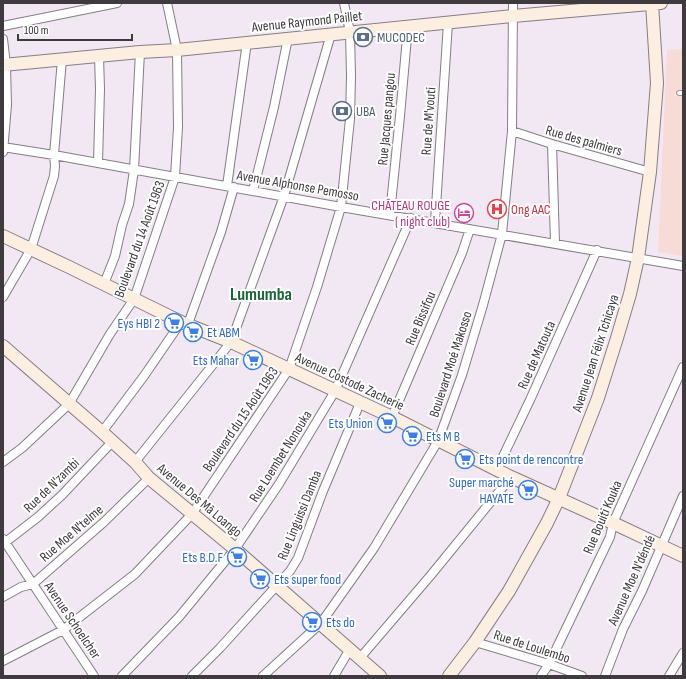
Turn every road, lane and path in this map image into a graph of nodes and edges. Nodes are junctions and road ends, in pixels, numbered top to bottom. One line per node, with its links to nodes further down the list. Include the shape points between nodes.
1 (117, 3): 8 (street)
2 (167, 3): 15 (street, Boulevard du 14 Août 1963)
3 (344, 3): 10 (street, Boulevard du 15 Août 1963)
4 (513, 3): 6 (street, Boulevard Moé Makosso)
5 (655, 3): 6 (street, Avenue Raymond Paillet); 26 (street, Avenue Jean Félix Tchicaya, via 658,83)
6 (513, 16): 7 (street, Avenue Raymond Paillet); 20 (street, Boulevard Moé Makosso)
7 (448, 23): 9 (street, Avenue Raymond Paillet); 34 (street, Rue de M'vouti)
8 (3, 26)
9 (408, 26): 10 (street, Avenue Raymond Paillet); 32 (street, Rue Jacques pangou)
10 (350, 32): 11 (street, Avenue Raymond Paillet); 31 (street, Boulevard du 15 Août 1963, via 350,119)
11 (331, 34): 13 (street, Avenue Raymond Paillet); 30 (street)
12 (3, 38): 19 (street)
13 (288, 38): 14 (street, Avenue Raymond Paillet); 29 (street)
14 (247, 42): 15 (street, Avenue Raymond Paillet); 28 (street)
15 (177, 50): 16 (street, Avenue Raymond Paillet); 27 (street, Boulevard du 14 Août 1963, via 178,127)
16 (140, 52): 17 (street, Avenue Raymond Paillet); 25 (street)
17 (99, 56): 18 (street, Avenue Raymond Paillet); 24 (street)
18 (62, 59): 19 (street, Avenue Raymond Paillet); 23 (street)
19 (4, 65): 22 (street, via 7,105)
20 (512, 131): 21 (street, Rue des palmiers); 36 (street, Boulevard Moé Makosso)
21 (552, 144): 26 (street, Rue des palmiers); 38 (street)
22 (3, 149): 23 (street, Avenue Alphonse Pemosso)
23 (54, 155): 24 (street, Avenue Alphonse Pemosso); 39 (street, via 54,176)
24 (98, 163): 25 (street, Avenue Alphonse Pemosso)
25 (134, 170): 27 (street, Avenue Alphonse Pemosso); 43 (street, via 129,204 115,256)
26 (650, 172): 41 (street, Avenue Jean Félix Tchicaya)
27 (175, 177): 28 (street, Avenue Alphonse Pemosso); 45 (street, Boulevard du 14 Août 1963)
28 (230, 186): 29 (street, Avenue Alphonse Pemosso); 46 (street, via 221,232)
29 (254, 191): 30 (street, Avenue Alphonse Pemosso)
30 (284, 196): 31 (street, Avenue Alphonse Pemosso); 47 (street)
31 (341, 206): 32 (street, Avenue Alphonse Pemosso); 50 (street, Boulevard du 15 Août 1963)
32 (390, 214): 33 (street, Avenue Alphonse Pemosso)
33 (411, 218): 34 (street, Avenue Alphonse Pemosso); 51 (street, Rue Loembet Nonouka)
34 (435, 222): 35 (street, Avenue Alphonse Pemosso)
35 (470, 229): 36 (street, Avenue Alphonse Pemosso); 54 (street, Rue Bissifou, via 460,259)
36 (502, 234): 38 (street, Avenue Alphonse Pemosso); 56 (street, Boulevard Moé Makosso, via 462,375)
37 (3, 236): 39 (street, Avenue Costode Zacherie)
38 (555, 243): 40 (street, Avenue Alphonse Pemosso)
39 (32, 249): 43 (street, Avenue Costode Zacherie); 44 (street)
40 (597, 250): 41 (street, Avenue Alphonse Pemosso); 60 (street, Rue de Matouta)
41 (638, 258): 42 (street, Avenue Alphonse Pemosso); 64 (street, Avenue Jean Félix Tchicaya, via 630,294 598,398)
42 (683, 266)
43 (104, 284): 45 (street, Avenue Costode Zacherie)
44 (3, 297)
45 (134, 299): 46 (street, Avenue Costode Zacherie); 53 (street, Boulevard du 14 Août 1963)
46 (184, 323): 47 (street, Avenue Costode Zacherie); 55 (street)
47 (231, 342): 50 (street, Avenue Costode Zacherie); 59 (street)
48 (3, 346): 53 (street, Avenue Des Mâ Loango)
49 (683, 367): 66 (street, Rue Bouiti Kouka)
50 (289, 369): 51 (street, Avenue Costode Zacherie); 65 (street, Boulevard du 15 Août 1963)
51 (335, 391): 52 (street, Avenue Costode Zacherie); 69 (street, Rue Loembet Nonouka, via 279,484)
52 (360, 403): 54 (street, Avenue Costode Zacherie); 72 (street, Rue Linguissi Damba, via 298,558)
53 (69, 404): 55 (street, Avenue Des Mâ Loango); 58 (street, Boulevard du 14 Août 1963, via 22,448)
54 (392, 417): 56 (street, Avenue Costode Zacherie)
55 (102, 432): 57 (street, Avenue Des Mâ Loango)
56 (438, 441): 60 (street, Avenue Costode Zacherie); 74 (street, Boulevard Moé Makosso, via 374,548)
57 (112, 442): 59 (street, Avenue Des Mâ Loango); 67 (street, Rue de N'zambi, via 62,495)
58 (3, 462)
59 (134, 462): 62 (street, Avenue Des Mâ Loango)
60 (496, 469): 61 (street, Avenue Costode Zacherie)
61 (511, 476): 64 (street, Avenue Costode Zacherie); 79 (street)
62 (149, 478): 65 (street, Avenue Des Mâ Loango); 71 (street, Rue Moe N'telme, via 104,522)
63 (683, 496): 68 (street, Avenue Moe N'déndé)
64 (559, 498): 66 (street, Avenue Costode Zacherie); 76 (street, Avenue Jean Félix Tchicaya, via 509,592)
65 (192, 514): 69 (street, Avenue Des Mâ Loango); 75 (street, Boulevard du 15 Août 1963, via 135,574)
66 (614, 522): 68 (street, Avenue Costode Zacherie); 81 (street, Rue Bouiti Kouka, via 610,536)
67 (4, 542): 71 (street, Avenue Schoelcher)
68 (661, 545): 70 (street, Avenue Costode Zacherie); 91 (street, Avenue Moe N'déndé)
69 (235, 549): 72 (street, Avenue Des Mâ Loango); 83 (street, Rue Loembet Nonouka, via 179,617)
70 (683, 556)
71 (33, 584): 73 (street, Rue Moe N'telme, via 21,587); 75 (street, Avenue Schoelcher)
72 (277, 586): 74 (street, Avenue Des Mâ Loango); 84 (street, Rue Linguissi Damba)
73 (3, 597)
74 (321, 623): 77 (street, Avenue Des Mâ Loango); 85 (street, Boulevard Moé Makosso)
75 (63, 630): 80 (street, Boulevard du 15 Août 1963); 82 (street, Avenue Schoelcher)
76 (475, 642): 81 (street, Rue de Loulembo); 88 (street, Avenue Jean Félix Tchicaya)
77 (350, 649): 79 (street, Avenue Des Mâ Loango); 86 (street)
78 (683, 654): 92 (street)
79 (360, 658): 87 (street, Avenue Des Mâ Loango)
80 (3, 662)
81 (549, 664): 89 (street, Rue Bouiti Kouka); 90 (street, Rue de Loulembo)
82 (94, 676)
83 (122, 676)
84 (192, 676)
85 (263, 676)
86 (334, 676)
87 (380, 676)
88 (449, 676)
89 (541, 676)
90 (582, 676)
91 (605, 676)
92 (669, 676)

